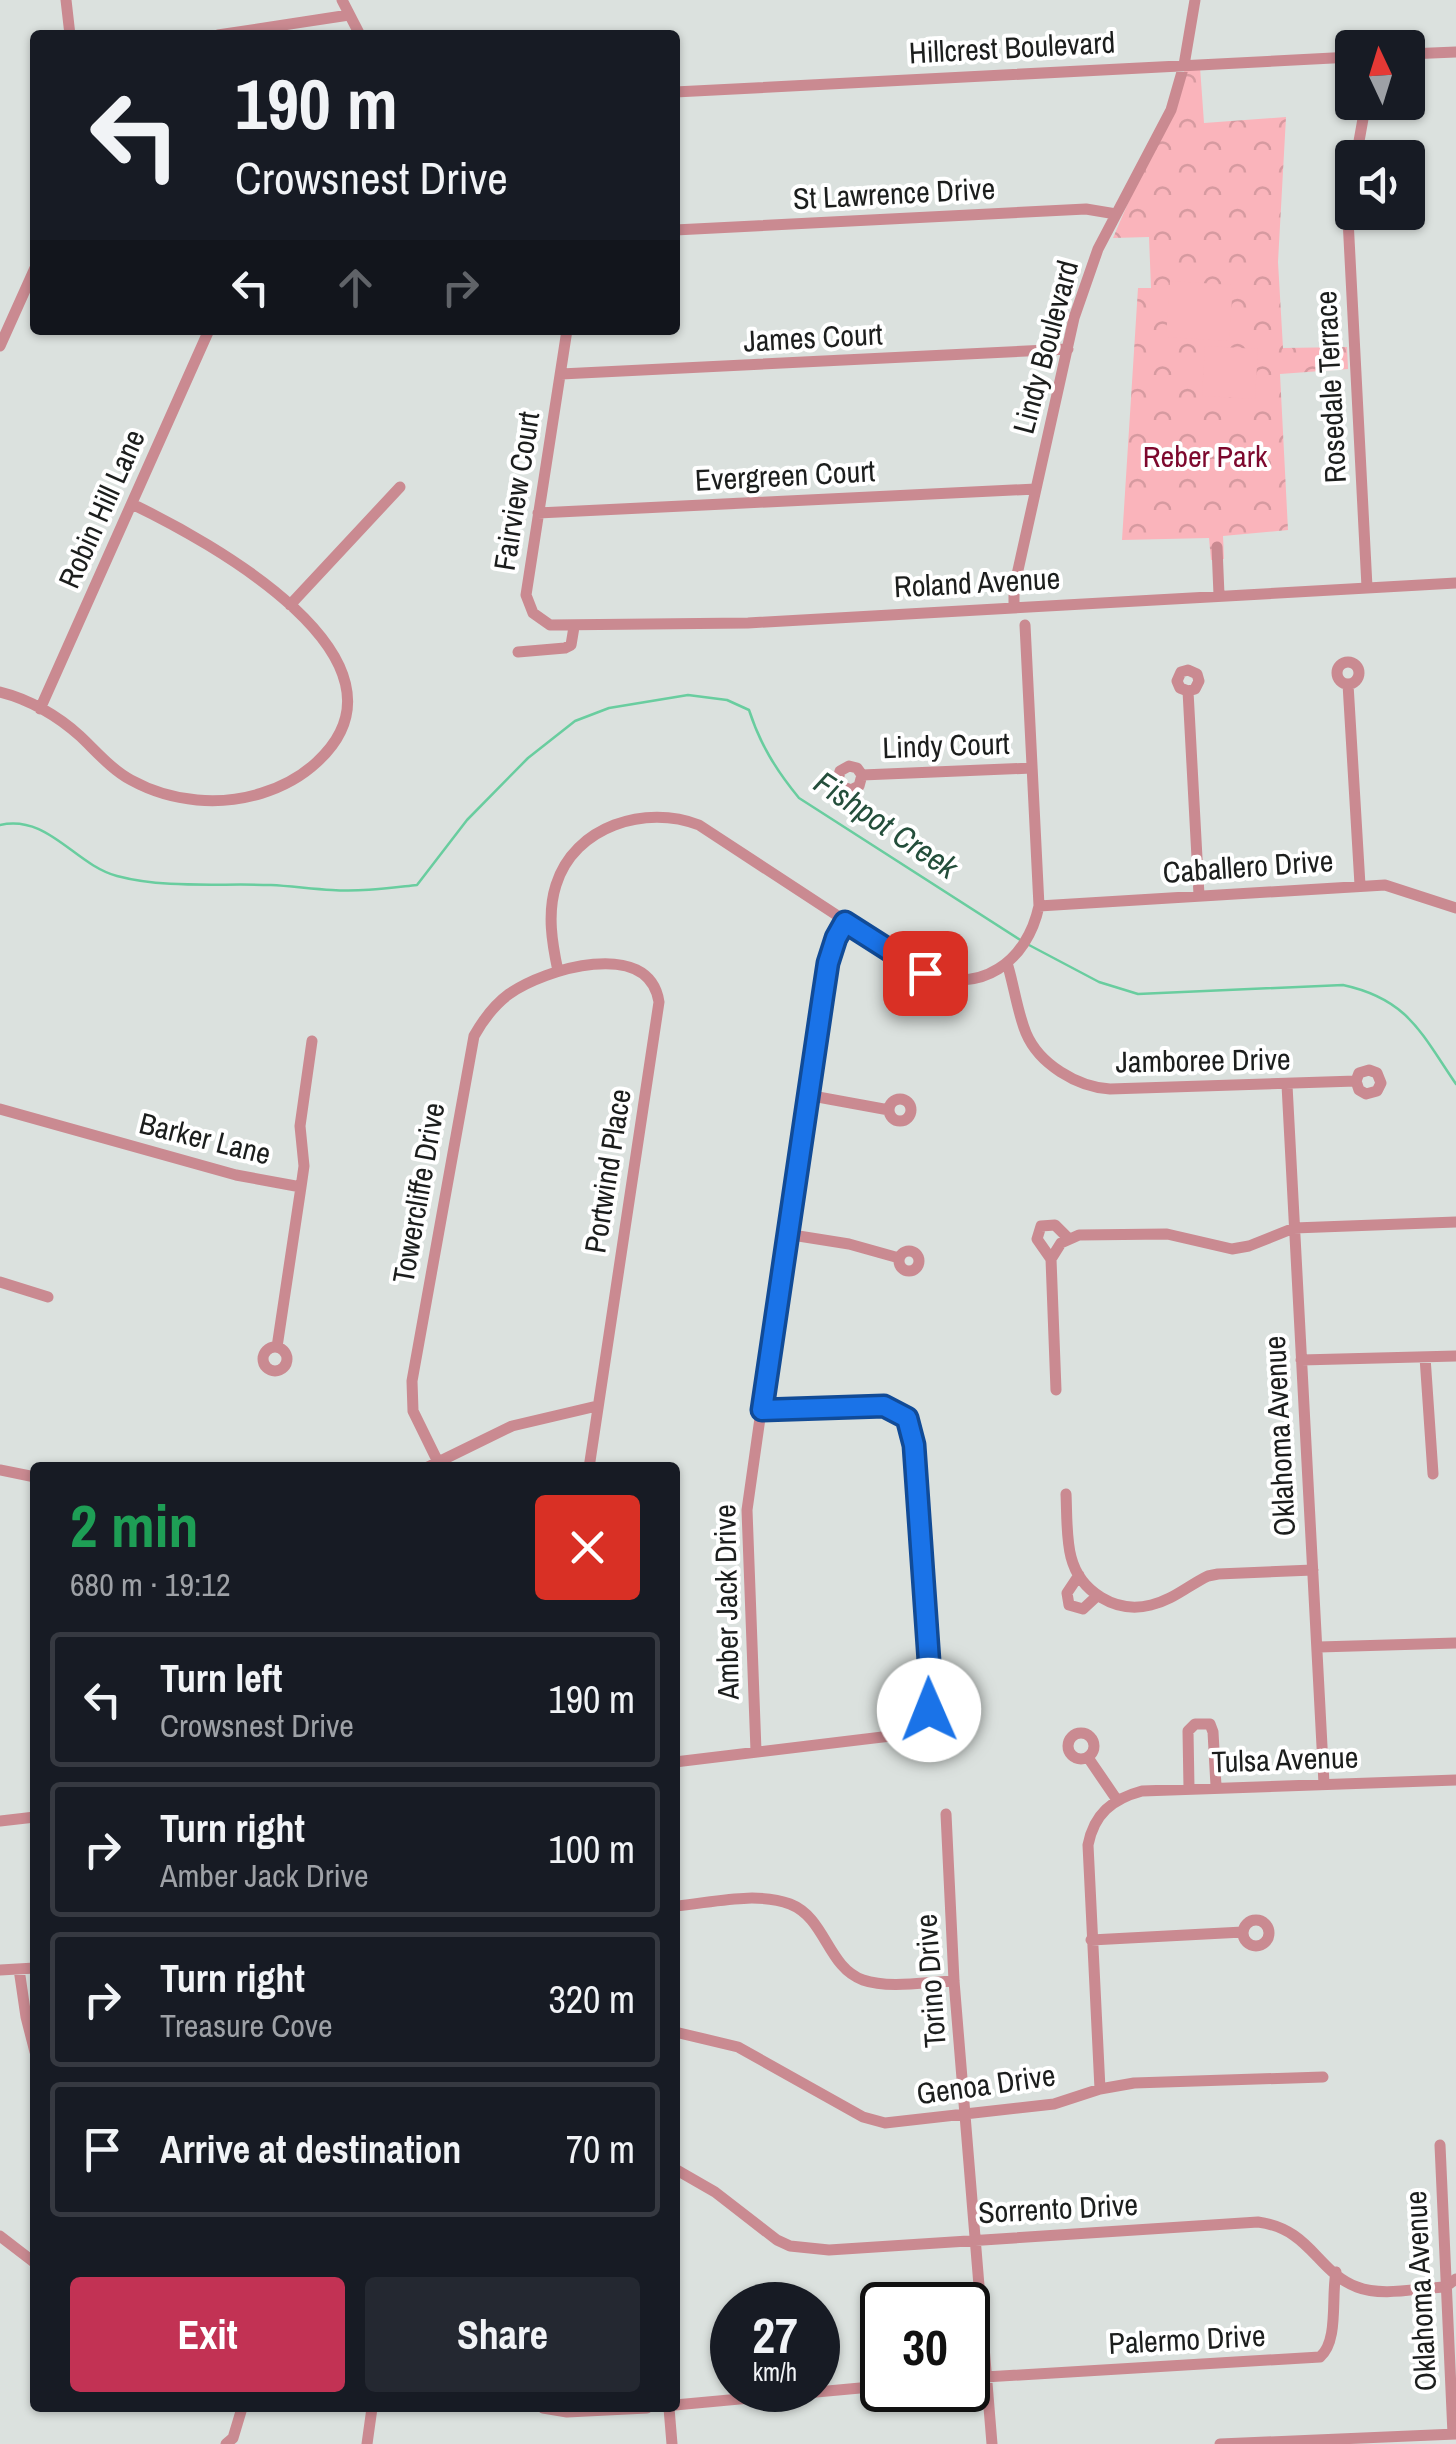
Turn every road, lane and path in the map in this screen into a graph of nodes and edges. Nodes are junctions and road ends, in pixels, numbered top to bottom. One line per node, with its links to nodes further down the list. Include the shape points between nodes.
1 (66, 0): 5 (street)
2 (342, 0): 4 (street)
3 (1195, 0): 11 (street, Lindy Boulevard)
4 (349, 14): 6 (street); 7 (street)
5 (69, 30)
6 (249, 30)
7 (357, 30)
8 (1456, 52): 9 (street)
9 (1425, 53)
10 (1335, 58): 11 (street, Hillcrest Boulevard)
11 (1184, 65): 12 (street, Hillcrest Boulevard); 13 (street, Lindy Boulevard, via 1166,122)
12 (680, 92)
13 (1116, 214): 14 (street, St Lawrence Drive, via 1086,209); 20 (street, Lindy Boulevard, via 1084,285)
14 (680, 230)
15 (1349, 230): 28 (street, Rosedale Terrace)
16 (30, 279): 19 (street)
17 (207, 335): 24 (street, Robin Hill Lane)
18 (566, 335): 21 (street, Fairview Court)
19 (0, 346)
20 (1068, 349): 21 (street, James Court); 23 (street, Lindy Boulevard)
21 (560, 374): 25 (street, Fairview Court)
22 (400, 488): 30 (street)
23 (1036, 489): 25 (street, Evergreen Court); 31 (street, Lindy Boulevard)
24 (132, 504): 30 (street, via 219,549); 38 (street, Robin Hill Lane)
25 (538, 513): 33 (street, Fairview Court, via 528,606 541,621)
26 (1217, 547): 29 (street)
27 (1456, 583): 28 (street, Roland Avenue)
28 (1368, 587): 29 (street, Roland Avenue)
29 (1220, 594): 31 (street, Roland Avenue)
30 (290, 605): 38 (street, via 341,665 344,716 318,762 265,792 218,800 154,790 130,780)
31 (1014, 605): 33 (street, Roland Avenue)
32 (1025, 625): 39 (street)
33 (574, 627): 34 (street, via 565,648)
34 (518, 652)
35 (1348, 684): 41 (street)
36 (0, 692): 38 (street)
37 (1188, 692): 42 (street)
38 (40, 709)
39 (1032, 768): 40 (street, Lindy Court); 44 (street)
40 (862, 775)
41 (1360, 885): 42 (street, Caballero Drive); 43 (street, Caballero Drive, via 1400,888)
42 (1200, 895): 44 (street, Caballero Drive)
43 (1456, 908)
44 (1038, 913): 46 (street)
45 (845, 922): 46 (street, via 925,973 949,980 996,973); 47 (street, via 699,825 637,818 602,830 565,865 551,924); 51 (street, Amber Jack Drive, via 828,963)
46 (1012, 958): 50 (street, Jamboree Drive, via 1027,1035 1051,1064 1078,1080 1110,1089)
47 (558, 971): 68 (street, Portwind Place, via 590,964 634,970 652,982 659,1002); 70 (street, Towercliffe Drive, via 504,997 482,1021 470,1053 412,1380 413,1412)
48 (312, 1041): 54 (street)
49 (1356, 1081): 50 (street, Jamboree Drive)
50 (1287, 1084): 56 (street, Oklahoma Avenue)
51 (808, 1096): 53 (street); 57 (street, Amber Jack Drive)
52 (0, 1109): 54 (street, Barker Lane)
53 (889, 1110)
54 (300, 1187): 63 (street, Barker Lane)
55 (1456, 1222): 56 (street)
56 (1294, 1228): 58 (street, via 1232,1248 1167,1234); 66 (street, Oklahoma Avenue)
57 (786, 1234): 59 (street); 69 (street, Amber Jack Drive)
58 (1069, 1239): 60 (street); 60 (street, via 1055,1224 1041,1226 1038,1239)
59 (900, 1258)
60 (1051, 1259): 67 (street)
61 (0, 1282): 62 (street)
62 (48, 1297)
63 (277, 1347)
64 (1425, 1356): 65 (street); 66 (street); 74 (street)
65 (1456, 1356)
66 (1301, 1360): 77 (street, Oklahoma Avenue)
67 (1056, 1390)
68 (596, 1406): 71 (street, via 512,1426); 72 (street, Portwind Place)
69 (762, 1410): 82 (street, Amber Jack Drive, via 746,1524); 82 (street, via 884,1406 907,1418 931,1690 924,1720 899,1735)
70 (431, 1462)
71 (438, 1462)
72 (590, 1462)
73 (0, 1470): 75 (street)
74 (1432, 1474)
75 (30, 1476)
76 (1066, 1494): 78 (street)
77 (1313, 1570): 79 (street, via 1218,1574 1133,1608); 81 (street, Oklahoma Avenue)
78 (1078, 1575): 79 (street); 79 (street, via 1067,1593 1069,1605 1083,1608)
79 (1097, 1596)
80 (1456, 1643): 81 (street)
81 (1319, 1647): 86 (street, Oklahoma Avenue)
82 (756, 1751): 84 (street)
83 (1089, 1758): 89 (street)
84 (680, 1761)
85 (1456, 1780): 86 (street, Tulsa Avenue)
86 (1324, 1784): 87 (street, Tulsa Avenue)
87 (1216, 1786): 88 (street, Tulsa Avenue); 88 (street, via 1213,1732 1210,1724 1195,1724 1188,1731)
88 (1190, 1788): 89 (street, Tulsa Avenue)
89 (1117, 1800): 95 (street, via 1102,1812 1088,1845)
90 (946, 1814): 99 (street, Torino Drive)
91 (30, 1818): 92 (street)
92 (0, 1821)
93 (680, 1906): 99 (street, via 753,1899 789,1904 818,1927 856,1977 878,1983)
94 (1243, 1932): 95 (street)
95 (1090, 1940): 103 (street)
96 (19, 1968): 97 (street); 98 (street); 100 (street)
97 (30, 1968)
98 (0, 1970)
99 (954, 1981): 104 (street, Torino Drive)
100 (30, 2033)
101 (680, 2033): 104 (street, Genoa Drive, via 738,2046 875,2122)
102 (1324, 2077): 103 (street, Genoa Drive)
103 (1100, 2089): 104 (street, Genoa Drive, via 1054,2104)
104 (966, 2115): 108 (street, Torino Drive)
105 (1440, 2145): 112 (street, Oklahoma Avenue)
106 (680, 2172): 108 (street, Sorrento Drive, via 790,2246 828,2250)
107 (0, 2236): 109 (street)
108 (974, 2239): 110 (street, Sorrento Drive, via 1258,2222 1293,2234); 111 (street, Torino Drive)
109 (30, 2259)
110 (1336, 2272): 112 (street, Sorrento Drive, via 1371,2290); 113 (street, Palermo Drive, via 1331,2342 1320,2357)
111 (978, 2282)
112 (1452, 2286): 120 (street, Oklahoma Avenue)
113 (990, 2376)
114 (860, 2388): 115 (street)
115 (680, 2405)
116 (241, 2412): 122 (street)
117 (371, 2412): 123 (street)
118 (672, 2412): 124 (street)
119 (990, 2412): 125 (street, Torino Drive)
120 (1455, 2434): 121 (street)
121 (1327, 2441): 126 (street)
122 (226, 2444)
123 (367, 2444)
124 (672, 2444)
125 (992, 2444)
126 (1220, 2444)

